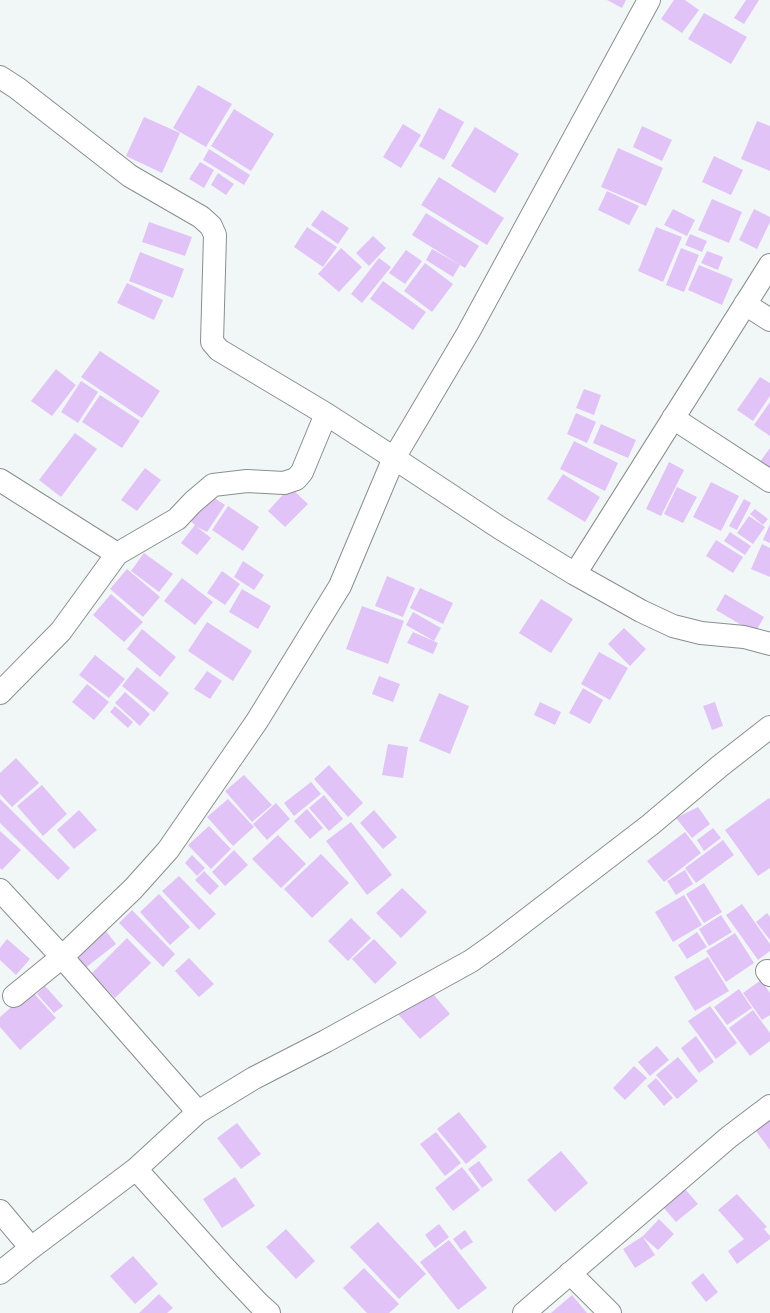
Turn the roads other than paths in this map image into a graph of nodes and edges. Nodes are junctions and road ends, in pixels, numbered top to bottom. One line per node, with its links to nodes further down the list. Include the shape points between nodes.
1 (649, 0): 8 (street, via 468,333)
2 (0, 77): 6 (street, via 130,176 211,226 215,234 212,342 219,350)
3 (770, 265): 4 (street)
4 (745, 304): 5 (street); 7 (street)
5 (770, 320)
6 (326, 414): 8 (street); 11 (street, via 302,472 296,479 284,482 247,481 213,485 177,519)
7 (673, 418): 10 (street); 12 (street)
8 (394, 458): 12 (street); 17 (street, via 340,586 258,721 168,850 133,889)
9 (0, 480): 11 (street)
10 (770, 481)
11 (117, 554): 14 (street, via 61,631)
12 (575, 574): 13 (street, via 673,626 701,634 744,637)
13 (770, 644)
14 (0, 693)
15 (770, 727): 20 (street, via 650,825 471,961 254,1078)
16 (0, 890): 17 (street)
17 (62, 957): 18 (street); 20 (street)
18 (14, 996)
19 (770, 1106): 25 (street, via 729,1137)
20 (198, 1112): 21 (street)
21 (136, 1169): 23 (street); 26 (street)
22 (0, 1211): 23 (street)
23 (31, 1248): 24 (street)
24 (0, 1273)
25 (570, 1273): 27 (street); 28 (street)
26 (269, 1313)
27 (524, 1313)
28 (610, 1313)

